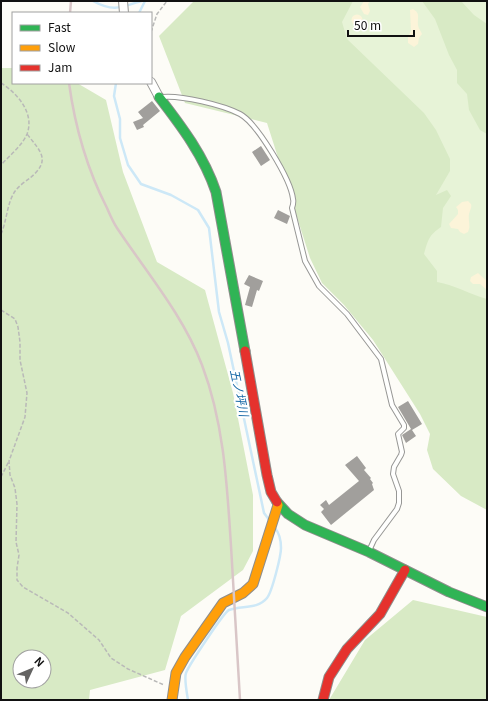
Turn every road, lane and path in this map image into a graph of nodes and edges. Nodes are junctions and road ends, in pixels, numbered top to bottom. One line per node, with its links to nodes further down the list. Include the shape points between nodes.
1 (123, 1): 3 (street)
2 (167, 1): 4 (path, via 157,14)
3 (124, 12)
4 (152, 29)
5 (1, 83): 8 (path, via 20,99 28,118)
6 (152, 84): 7 (street)
7 (159, 97): 14 (street, via 198,150 212,177 267,475); 15 (lane, via 172,96 206,102 240,114 253,126 284,172 290,186 294,200 292,208 305,261 319,286 347,314 381,359 392,405 404,425 398,434 402,452 393,474 400,496 397,510 374,540)
8 (26, 134): 9 (path); 10 (path, via 42,153 42,162 38,171 16,190)
9 (1, 165)
10 (1, 234)
11 (1, 310): 12 (path, via 15,319 18,327 20,360 27,393 25,417)
12 (9, 461): 13 (path); 18 (path, via 17,504 17,580 23,587 68,613 99,640 111,658 128,670)
13 (1, 477)
14 (276, 509): 15 (street); 18 (street, via 253,584 248,590 223,603 185,657 176,673)
15 (369, 552): 16 (street)
16 (405, 570): 17 (street, via 449,592); 20 (street, via 380,614 347,649 330,678)
17 (487, 606)
18 (174, 689): 19 (street)
19 (172, 700)
20 (323, 700)

